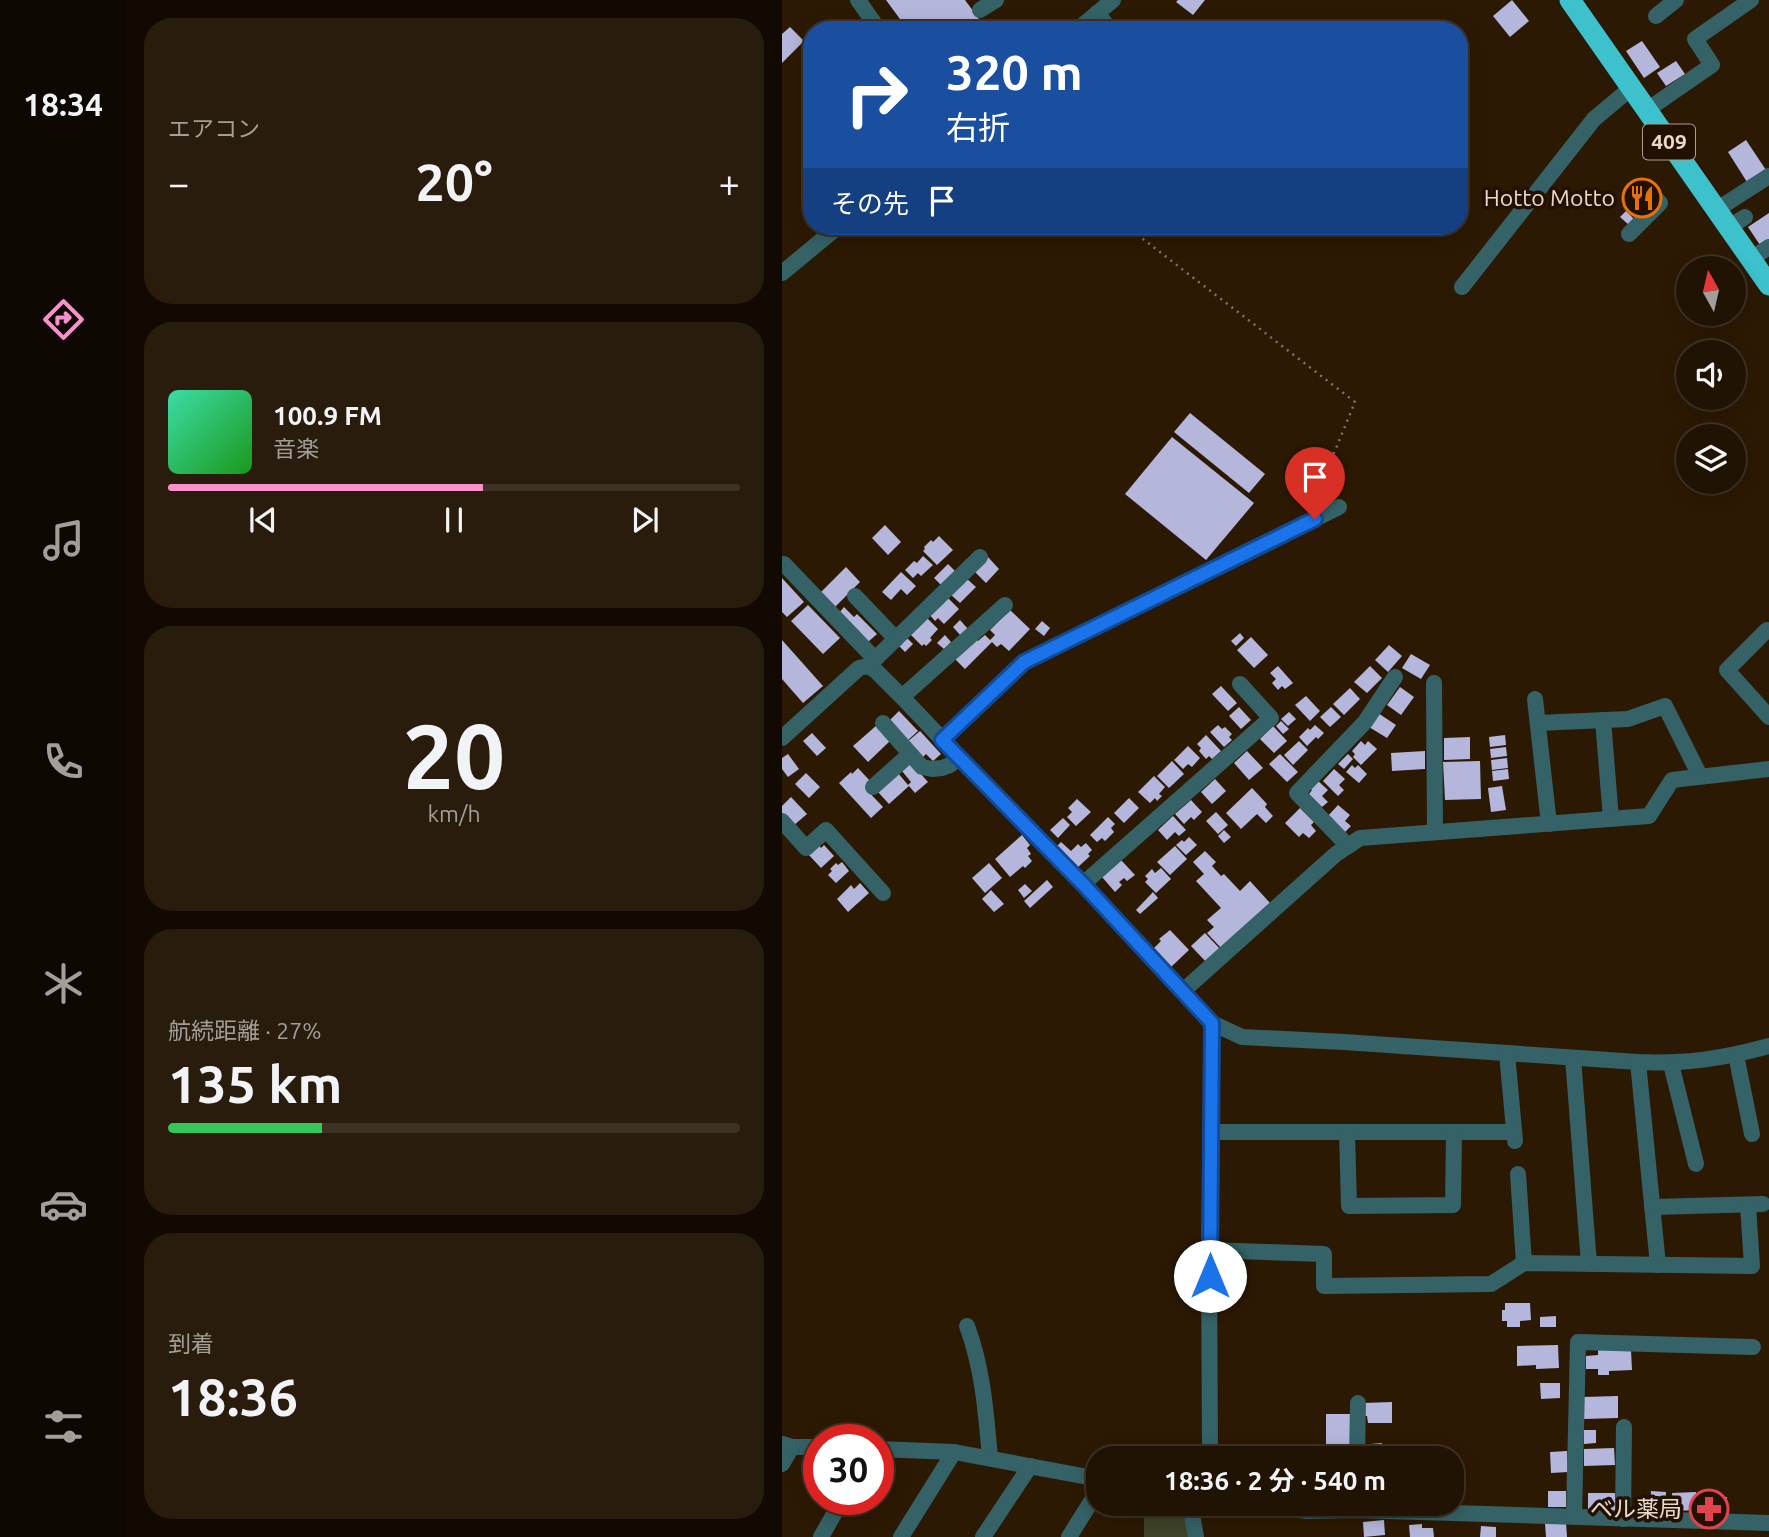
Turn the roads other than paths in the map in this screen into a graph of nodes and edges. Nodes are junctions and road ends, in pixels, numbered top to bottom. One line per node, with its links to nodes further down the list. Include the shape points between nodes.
1 (858, 0): 10 (street)
2 (996, 0): 7 (street)
3 (1113, 0): 8 (street)
4 (1570, 0): 13 (highway, 409, via 1613,50)
5 (1676, 0): 9 (street)
6 (1751, 0): 14 (street, via 1696,39 1712,65)
7 (980, 10)
8 (1097, 13): 11 (street); 12 (street)
9 (1656, 16)
10 (873, 21)
11 (1088, 21)
12 (1104, 21)
13 (1631, 88): 14 (highway, 409); 24 (street, via 1594,119)
14 (1646, 110): 17 (highway, 409, via 1665,126 1682,162 1707,189)
15 (1769, 176): 17 (street)
16 (1654, 197): 18 (street, via 1660,203)
17 (1716, 210): 21 (highway, 409, via 1737,223)
18 (1629, 234)
19 (828, 235): 22 (street)
20 (1769, 247): 21 (street)
21 (1751, 259): 23 (highway, 409)
22 (782, 273)
23 (1769, 285)
24 (1462, 287)
25 (1339, 507): 43 (street, via 1024,662)
26 (980, 557): 31 (street)
27 (784, 564): 32 (street)
28 (855, 596): 31 (street)
29 (1005, 605): 36 (street)
30 (1767, 630): 38 (street, via 1727,670)
31 (896, 639): 32 (street)
32 (872, 662): 36 (street); 42 (street, via 859,667)
33 (1396, 677): 53 (street, via 1365,722 1297,793)
34 (1434, 683): 52 (street)
35 (1240, 684): 54 (street, via 1271,718)
36 (902, 696): 43 (street)
37 (1535, 699): 41 (street)
38 (1769, 717)
39 (1603, 720): 41 (street); 47 (street, via 1628,719 1665,706); 49 (street)
40 (883, 723): 44 (street)
41 (1538, 723): 51 (street)
42 (782, 738)
43 (942, 740): 45 (street)
44 (910, 754): 45 (street, via 932,769); 48 (street)
45 (959, 758): 54 (street)
46 (1769, 769): 47 (street)
47 (1700, 776): 49 (street, via 1672,780 1649,816)
48 (873, 787)
49 (1611, 819): 51 (street)
50 (782, 821): 55 (street, via 806,848 826,830)
51 (1549, 824): 52 (street)
52 (1435, 832): 53 (street, via 1360,838)
53 (1348, 846): 56 (street)
54 (1083, 884): 56 (street)
55 (883, 893)
56 (1183, 990): 57 (street)
57 (1212, 1023): 59 (street, via 1242,1037); 64 (street)
58 (1769, 1046): 60 (street)
59 (1507, 1054): 61 (street); 66 (street, via 1515,1136)
60 (1736, 1055): 63 (street); 67 (street)
61 (1573, 1058): 62 (street); 73 (street)
62 (1638, 1062): 63 (street); 70 (street)
63 (1671, 1064): 68 (street)
64 (1211, 1132): 65 (street); 71 (street)
65 (1347, 1132): 66 (street); 66 (street, via 1349,1206 1453,1205)
66 (1454, 1132)
67 (1752, 1134)
68 (1696, 1164)
69 (1518, 1174): 72 (street)
70 (1652, 1206): 74 (street); 74 (street, via 1755,1204 1752,1266)
71 (1209, 1250): 72 (street, via 1324,1254 1324,1286 1491,1284); 80 (street)
72 (1524, 1263): 73 (street)
73 (1589, 1264): 74 (street)
74 (1658, 1265)
75 (967, 1326): 84 (street, via 984,1393)
76 (1753, 1348): 92 (street, via 1578,1342)
77 (1358, 1403): 81 (street)
78 (1624, 1427): 93 (street)
79 (787, 1446): 85 (street)
80 (1210, 1446)
81 (1357, 1446)
82 (894, 1450): 83 (street)
83 (954, 1452): 84 (street); 99 (street)
84 (990, 1458): 86 (street)
85 (782, 1464)
86 (1030, 1466): 87 (street); 97 (street)
87 (1086, 1477)
88 (1464, 1511): 92 (street)
89 (1086, 1513): 96 (street)
90 (833, 1515): 98 (street)
91 (1192, 1516): 100 (street)
92 (1574, 1516): 93 (street)
93 (1623, 1518): 95 (street)
94 (1769, 1523): 95 (street)
95 (1678, 1529)
96 (1074, 1535)
97 (985, 1536)
98 (821, 1537)
99 (901, 1537)
100 (1196, 1537)

